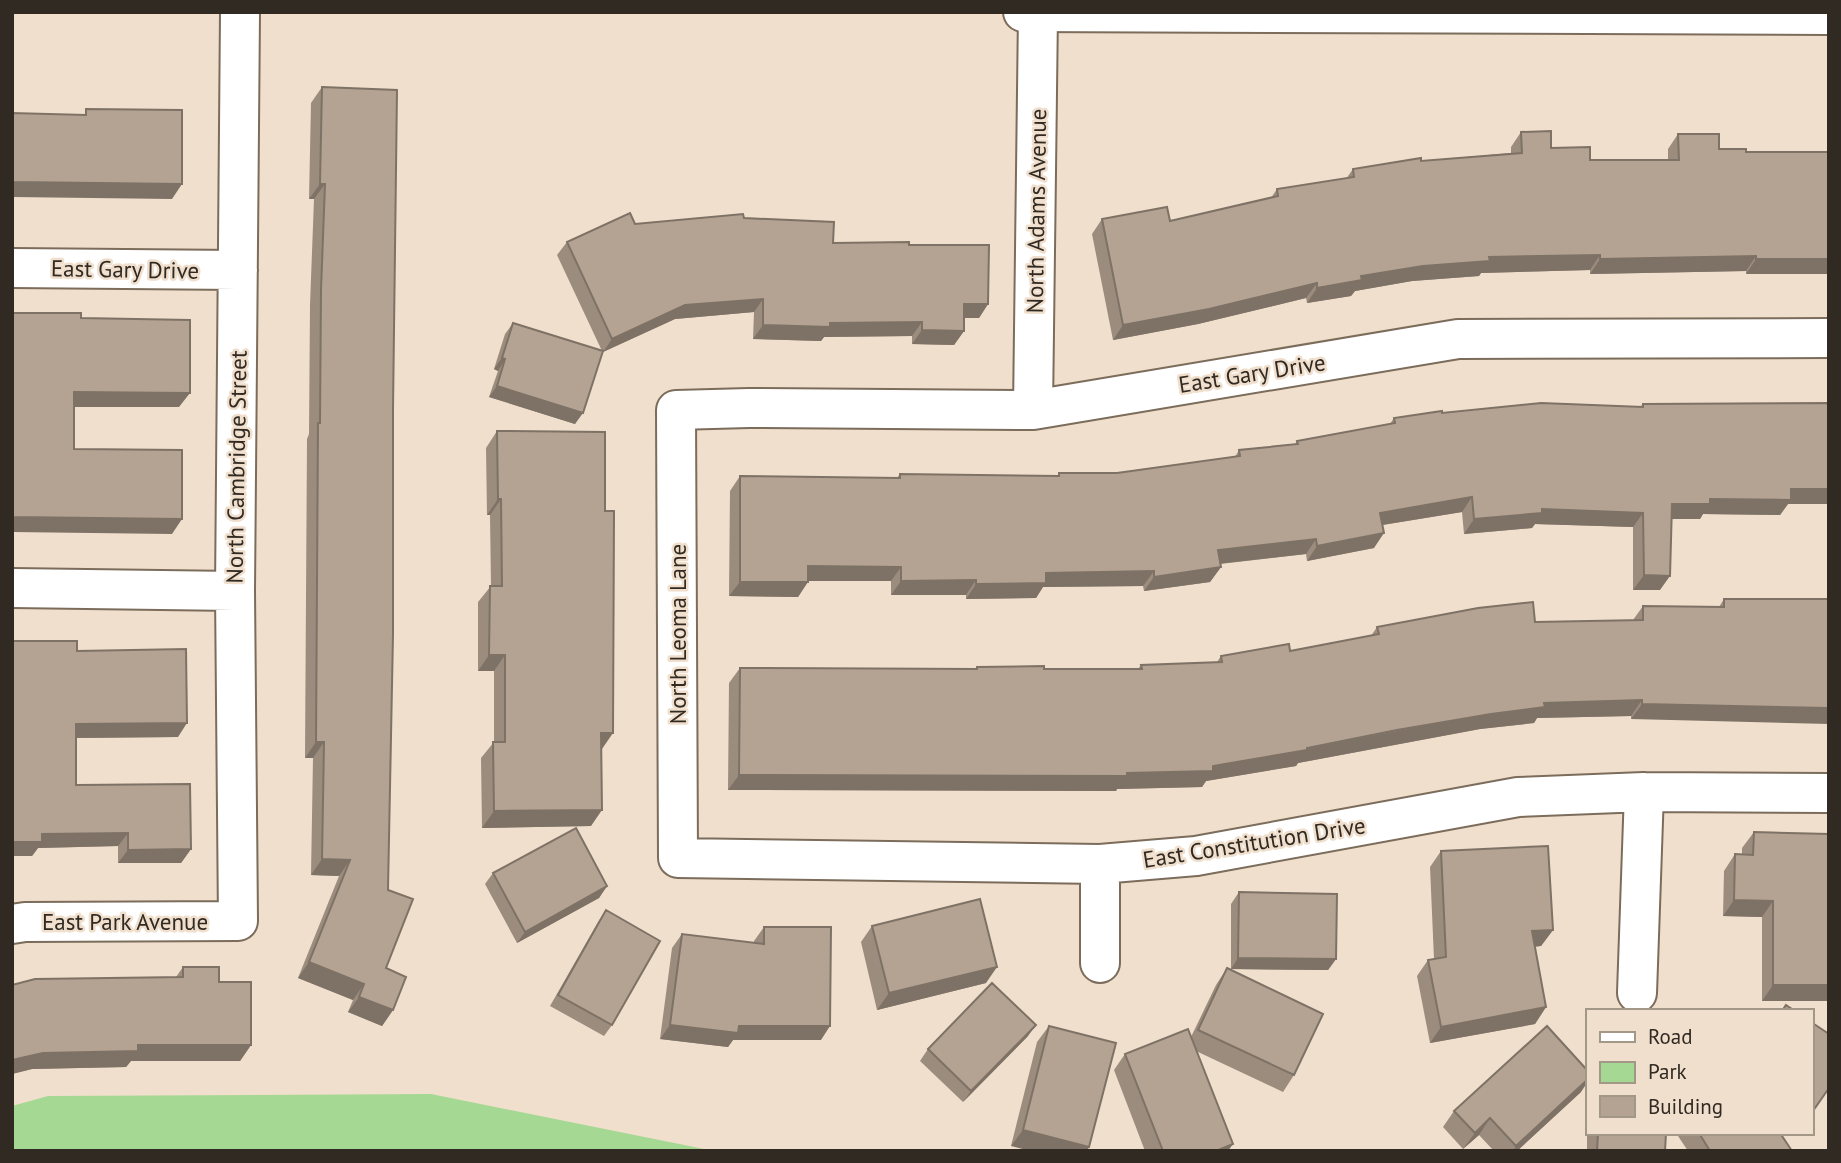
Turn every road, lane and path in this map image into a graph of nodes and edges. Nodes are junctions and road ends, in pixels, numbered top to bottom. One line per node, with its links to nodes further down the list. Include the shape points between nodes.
1 (240, 12): 6 (street, North Cambridge Street)
2 (1023, 12): 3 (street)
3 (1038, 12): 4 (street); 9 (street, North Adams Avenue)
4 (1829, 16)
5 (12, 268): 6 (street, East Gary Drive)
6 (238, 270): 11 (street, North Cambridge Street)
7 (1829, 338): 9 (street, East Gary Drive, via 1458,339)
8 (676, 410): 9 (street, East Gary Drive); 14 (street, North Leoma Lane)
9 (1033, 410)
10 (12, 588): 11 (street)
11 (235, 591): 16 (street, North Cambridge Street)
12 (1644, 792): 13 (street, East Constitution Drive); 15 (street, East Constitution Drive, via 1517,797 1196,856); 19 (street)
13 (1829, 793)
14 (678, 858): 15 (street, East Constitution Drive)
15 (1100, 864): 18 (street)
16 (238, 921): 17 (street, East Park Avenue)
17 (12, 924)
18 (1100, 963)
19 (1637, 993)

